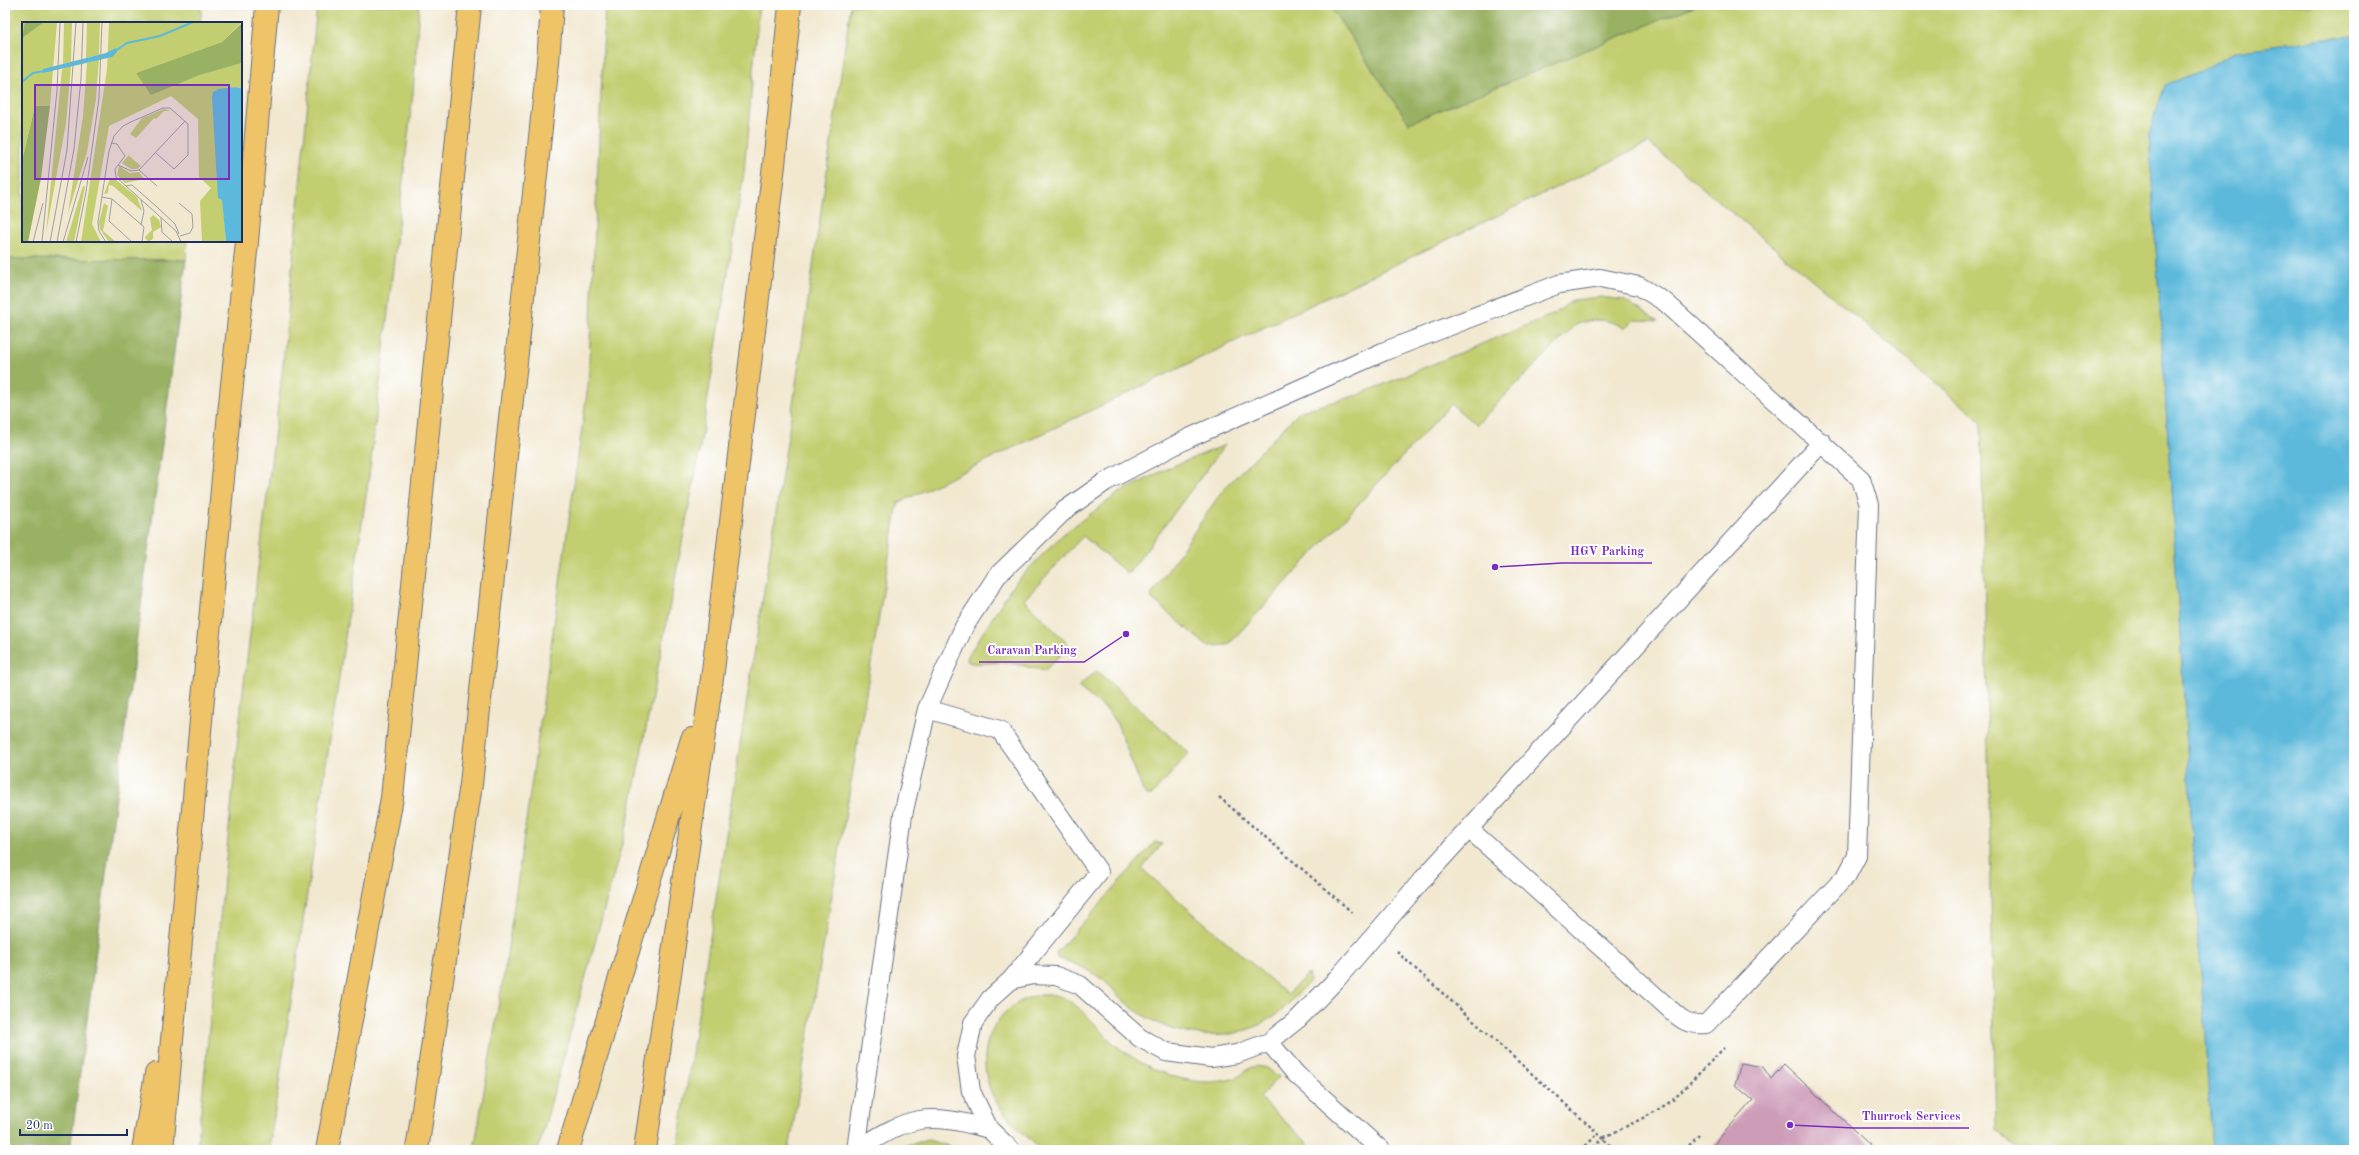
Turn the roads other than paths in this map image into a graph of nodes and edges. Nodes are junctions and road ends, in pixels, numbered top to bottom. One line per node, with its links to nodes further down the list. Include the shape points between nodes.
1 (266, 5): 9 (highway, via 247,242 228,423)
2 (470, 5): 15 (highway, via 392,798)
3 (552, 5): 16 (highway, via 471,784)
4 (790, 5): 6 (highway, via 774,165)
5 (1822, 442): 7 (lane, via 1665,302 1639,286 1600,278 1559,284 1385,351 1189,438 1105,482 1065,510 997,576 964,627); 8 (lane); 8 (lane, via 1861,479 1869,505 1857,856 1847,875 1706,1024 1695,1025 1685,1023)
6 (713, 671): 17 (highway); 18 (highway)
7 (927, 709): 10 (lane, via 1000,730 1099,872); 19 (lane, via 902,815)
8 (1469, 829): 11 (lane, via 1336,981 1298,1019)
9 (185, 905): 13 (highway); 14 (highway)
10 (1011, 980): 11 (lane, via 1032,975 1056,976 1080,985 1140,1038 1166,1052 1211,1058 1237,1054); 12 (lane, via 990,999 973,1023 966,1056 971,1091)
11 (1269, 1042): 21 (lane, via 1296,1074)
12 (988, 1129): 19 (lane, via 952,1119 923,1118 898,1126); 20 (lane)
13 (143, 1150)
14 (162, 1150)
15 (327, 1150)
16 (417, 1150)
17 (568, 1150)
18 (645, 1150)
19 (857, 1150)
20 (1011, 1150)
21 (1381, 1150)

